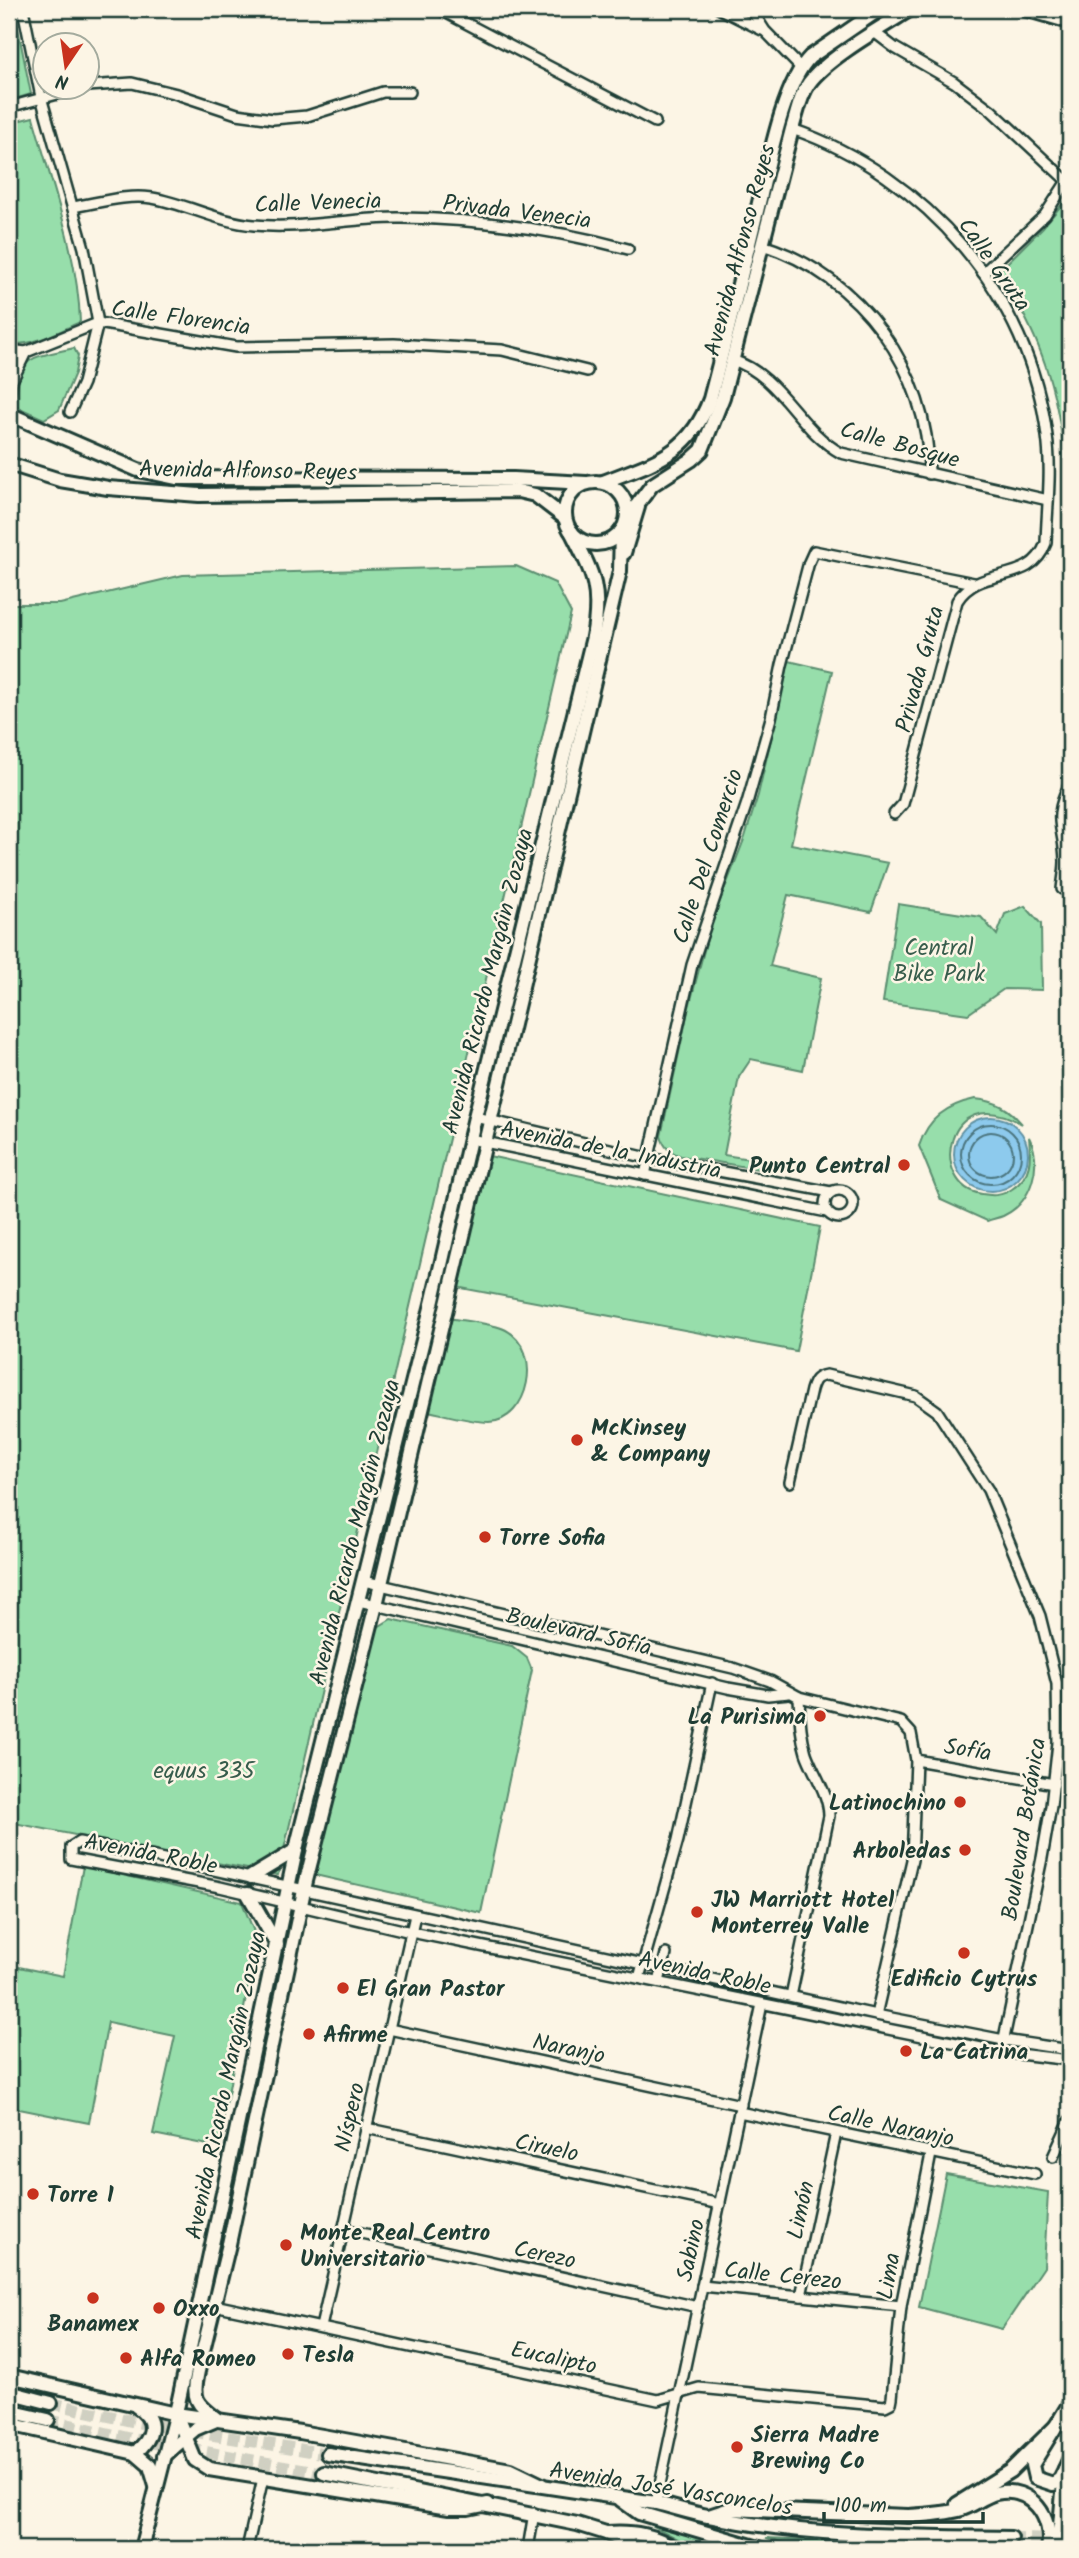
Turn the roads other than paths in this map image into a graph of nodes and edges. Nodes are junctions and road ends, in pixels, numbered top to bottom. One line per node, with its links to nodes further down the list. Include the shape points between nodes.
1 (23, 9): 12 (street)
2 (439, 9): 19 (street)
3 (720, 9): 8 (street)
4 (751, 9): 10 (street)
5 (880, 9): 13 (main road)
6 (911, 9): 11 (main road, Avenida Alfonso Reyes)
7 (1025, 9): 9 (main road)
8 (735, 12): 10 (street)
9 (1070, 22)
10 (765, 31): 13 (street)
11 (874, 33): 20 (main road, Avenida Alfonso Reyes, via 809,83); 21 (street, via 954,82)
12 (32, 53)
13 (800, 67): 37 (main road, Avenida Alfonso Reyes, via 775,142 703,418 690,438 673,451)
14 (102, 85): 15 (street, via 132,83 237,114 273,119 307,116 383,92)
15 (410, 92)
16 (32, 100): 18 (street)
17 (42, 102): 22 (street)
18 (9, 107)
19 (655, 122)
20 (792, 129): 24 (main road, Avenida Alfonso Reyes); 26 (street, Calle Gruta, via 855,158 898,186 953,233)
21 (1069, 178): 26 (street, via 1045,215)
22 (73, 208): 23 (street, Calle Venecia, via 131,197 151,198 218,220 255,226); 27 (street)
23 (401, 218): 25 (street, Privada Venecia, via 573,234)
24 (762, 245): 30 (main road, Avenida Alfonso Reyes); 36 (street, via 811,266 878,324 917,394 929,449)
25 (628, 249)
26 (984, 273): 40 (street, Calle Gruta, via 1018,331 1036,382 1047,435)
27 (98, 323): 29 (street, Calle Florencia); 31 (street, Calle Florencia, via 236,347 394,344 502,350); 34 (street, via 83,383)
28 (9, 350): 29 (street, Calle Florencia)
29 (26, 352): 32 (street)
30 (732, 360): 36 (street, Calle Bosque, via 754,369 776,388 826,445 841,453); 39 (main road, Avenida Alfonso Reyes, via 702,450 652,485)
31 (587, 371)
32 (10, 383): 33 (street)
33 (9, 412): 38 (main road, Avenida Alfonso Reyes, via 138,470 176,478)
34 (69, 412)
35 (9, 464): 41 (main road, Avenida Alfonso Reyes, via 108,488 199,495 518,491 535,495)
36 (929, 474): 40 (street, Calle Bosque)
37 (603, 482): 38 (main road); 42 (main road, via 619,492)
38 (586, 483): 41 (main road, via 568,498)
39 (640, 499): 42 (main road, Avenida Alfonso Reyes); 45 (main road)
40 (1048, 500): 46 (street, via 1046,542 1035,562)
41 (565, 518): 43 (main road)
42 (627, 518): 44 (main road)
43 (571, 531): 44 (main road, via 590,544 613,539); 50 (main road, Avenida Ricardo Margáin Zozaya, via 596,584 597,616)
44 (621, 531): 45 (main road, Avenida Ricardo Margáin Zozaya)
45 (622, 560): 51 (main road, Avenida Ricardo Margáin Zozaya)
46 (974, 583): 48 (street, Privada Gruta, via 957,601 903,804); 54 (street, Calle Del Comercio, via 814,551 747,803 697,948)
47 (1070, 783): 49 (street, via 1059,807 1065,860)
48 (894, 814)
49 (1062, 889)
50 (475, 1116): 51 (street, Avenida de la Industria); 52 (main road, Avenida Ricardo Margáin Zozaya)
51 (491, 1120): 53 (main road, Avenida Ricardo Margáin Zozaya); 54 (street, Avenida de la Industria)
52 (470, 1139): 53 (street, Avenida de la Industria); 59 (main road, Avenida Ricardo Margáin Zozaya)
53 (485, 1143): 55 (street, Avenida de la Industria); 60 (main road, Avenida Ricardo Margáin Zozaya)
54 (648, 1158): 55 (street, Calle Del Comercio); 56 (street, Avenida de la Industria)
55 (645, 1175): 57 (street, Avenida de la Industria)
56 (831, 1192): 57 (street, via 825,1202); 57 (street, via 847,1192 853,1207 842,1219)
57 (827, 1212)
58 (790, 1482): 66 (street, Boulevard Botánica, via 813,1381 819,1376 916,1396 937,1411 988,1490 1040,1616 1057,1684)
59 (364, 1581): 60 (street, Boulevard Sofía); 61 (main road, Avenida Ricardo Margáin Zozaya)
60 (381, 1585): 62 (main road, Avenida Ricardo Margáin Zozaya); 64 (street, Boulevard Sofía, via 733,1668)
61 (359, 1601): 62 (street, Boulevard Sofía); 67 (main road, Avenida Ricardo Margáin Zozaya)
62 (376, 1605): 63 (street, Boulevard Sofía); 72 (main road, Avenida Ricardo Margáin Zozaya)
63 (712, 1683): 64 (street, Boulevard Sofía, via 768,1695); 80 (street, via 678,1840)
64 (794, 1695): 65 (street, Boulevard Sofía, via 901,1722 911,1733); 84 (street, via 806,1752 828,1802 829,1816)
65 (916, 1760): 66 (street, Sofía); 86 (street, via 912,1860)
66 (1054, 1784): 88 (street, Boulevard Botánica)
67 (296, 1850): 70 (main road); 71 (main road, Avenida Ricardo Margáin Zozaya)
68 (150, 1856): 69 (street); 69 (street, Avenida Roble, via 79,1842 70,1852 71,1859); 70 (street, Avenida Roble)
69 (148, 1873): 73 (street, Avenida Roble)
70 (251, 1877): 71 (street, Avenida Roble)
71 (288, 1886): 72 (street, Avenida Roble); 74 (main road, Avenida Ricardo Margáin Zozaya)
72 (304, 1889): 75 (main road, Avenida Ricardo Margáin Zozaya); 76 (street, Avenida Roble)
73 (248, 1894): 74 (street, Avenida Roble); 78 (main road)
74 (285, 1902): 75 (street, Avenida Roble); 78 (main road, Avenida Ricardo Margáin Zozaya)
75 (300, 1906): 77 (street, Avenida Roble); 103 (main road, Avenida Ricardo Margáin Zozaya)
76 (415, 1915): 77 (street, Níspero); 80 (street, Avenida Roble)
77 (411, 1932): 82 (street, Avenida Roble); 87 (street, Níspero)
78 (276, 1945): 115 (main road, Avenida Ricardo Margáin Zozaya)
79 (666, 1954): 81 (street)
80 (643, 1964): 81 (street, Avenida Roble); 82 (street)
81 (662, 1968): 83 (street); 84 (street, Avenida Roble)
82 (639, 1978): 83 (street, Avenida Roble)
83 (659, 1982): 85 (street, Avenida Roble)
84 (791, 1996): 86 (street, Avenida Roble)
85 (762, 2004): 90 (street, Avenida Roble); 92 (street, Sabino)
86 (876, 2015): 88 (street, Avenida Roble)
87 (389, 2029): 92 (street, Naranjo); 94 (street, Níspero)
88 (1004, 2040): 89 (street, Avenida Roble); 90 (street, Boulevard Botánica)
89 (1070, 2050)
90 (1001, 2052): 91 (street, Avenida Roble)
91 (1070, 2060)
92 (740, 2108): 95 (street, Calle Naranjo); 99 (street, Sabino)
93 (1070, 2120): 97 (street)
94 (366, 2128): 99 (street, Ciruelo); 100 (street, Níspero)
95 (836, 2133): 96 (street, Calle Naranjo); 102 (street, Limón)
96 (931, 2154): 98 (street, Calle Naranjo); 104 (street, Lima)
97 (1053, 2157)
98 (1035, 2174)
99 (720, 2204): 101 (street, Sabino)
100 (343, 2229): 105 (street, Cerezo); 106 (street, Níspero)
101 (702, 2286): 102 (street, Calle Cerezo); 105 (street, Sabino)
102 (801, 2296): 104 (street, Calle Cerezo)
103 (214, 2305): 106 (street, Eucalipto); 117 (main road, Avenida Ricardo Margáin Zozaya, via 194,2390 201,2408)
104 (901, 2306): 112 (street, Lima)
105 (698, 2307): 109 (street, Sabino)
106 (321, 2327): 109 (street, Eucalipto, via 659,2400)
107 (9, 2376): 113 (main road)
108 (9, 2392): 110 (main road)
109 (680, 2393): 112 (street, Eucalipto, via 699,2388); 130 (street, Sabino)
110 (51, 2403)
111 (1070, 2403): 119 (main road)
112 (888, 2405)
113 (135, 2406): 115 (main road); 121 (main road, via 148,2416 150,2431 145,2445)
114 (9, 2411): 116 (main road)
115 (176, 2414): 117 (main road); 120 (main road); 123 (main road, Avenida Ricardo Margáin Zozaya)
116 (48, 2420)
117 (218, 2420): 120 (main road); 128 (main road, via 511,2470)
118 (9, 2424): 121 (main road)
119 (1055, 2427): 124 (main road, via 1032,2465 1032,2474 1053,2484); 132 (main road, via 1010,2471)
120 (187, 2435): 123 (main road); 126 (main road, via 195,2460 204,2467)
121 (135, 2453): 127 (main road, via 149,2466)
122 (328, 2454): 128 (main road, Avenida José Vasconcelos)
123 (164, 2457): 127 (main road, Avenida Ricardo Margáin Zozaya)
124 (1068, 2463): 144 (main road)
125 (324, 2473): 131 (main road, Avenida José Vasconcelos)
126 (264, 2478): 131 (main road, via 449,2508); 138 (street)
127 (157, 2486): 137 (main road, Avenida Ricardo Margáin Zozaya)
128 (547, 2488): 129 (main road, Avenida José Vasconcelos)
129 (621, 2500): 130 (main road, Avenida José Vasconcelos); 142 (main road, via 639,2513)
130 (656, 2503): 134 (main road, Avenida José Vasconcelos)
131 (488, 2504): 133 (main road, Avenida José Vasconcelos)
132 (945, 2512): 134 (main road, via 908,2516 730,2509); 143 (main road, via 998,2493 1016,2493 1032,2501 1045,2516)
133 (534, 2513): 135 (main road, Avenida José Vasconcelos); 139 (street)
134 (708, 2516): 136 (main road, Avenida José Vasconcelos, via 797,2530)
135 (606, 2533): 140 (main road); 141 (main road, via 648,2534)
136 (1011, 2538)
137 (141, 2549)
138 (247, 2549)
139 (528, 2549)
140 (639, 2549)
141 (677, 2549)
142 (762, 2549)
143 (1048, 2549)
144 (1058, 2549)

